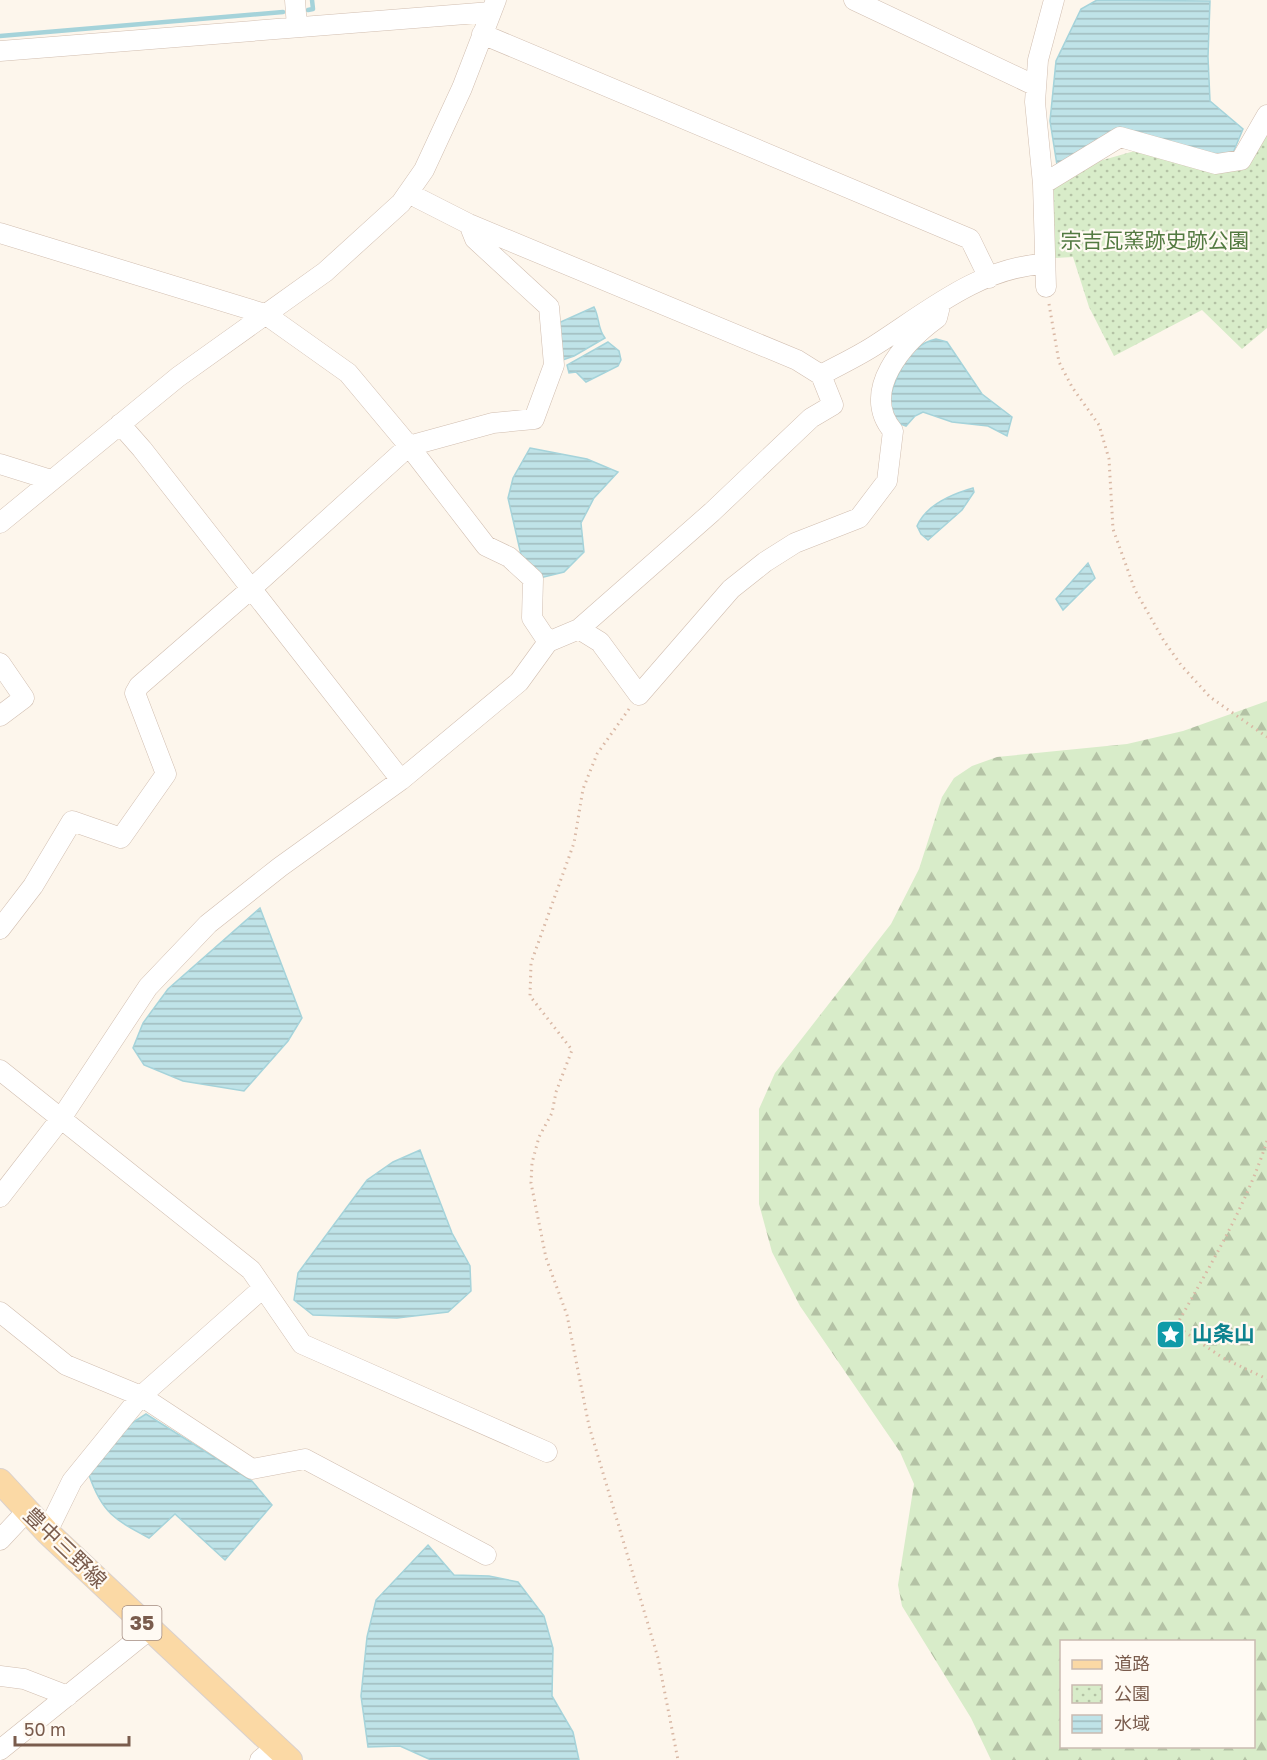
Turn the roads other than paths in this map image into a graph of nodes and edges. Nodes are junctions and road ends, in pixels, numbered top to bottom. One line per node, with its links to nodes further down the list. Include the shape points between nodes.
1 (295, 0): 5 (street)
2 (854, 0): 8 (street)
3 (1054, 0): 8 (street, via 1038,60)
4 (494, 6): 5 (street); 6 (street)
5 (297, 27): 7 (street)
6 (482, 34): 11 (street, via 424,170); 15 (street, via 970,239)
7 (0, 51)
8 (1036, 86): 10 (street)
9 (1267, 115): 10 (street, via 1241,160 1215,164 1120,137)
10 (1043, 184): 14 (street)
11 (408, 193): 12 (street); 18 (street, via 325,272)
12 (469, 224): 19 (street, via 797,360); 21 (street, via 475,239 549,307 554,366 534,419 493,423)
13 (0, 233): 18 (street)
14 (1044, 264): 15 (street, via 1010,269); 16 (street)
15 (989, 278): 17 (street)
16 (1046, 288)
17 (941, 302): 19 (street); 26 (street, via 937,318 914,334 891,367 883,387 883,419 893,431 887,481 859,518 795,543 765,562 731,590 639,695 600,642)
18 (265, 314): 20 (street); 21 (street, via 348,373)
19 (821, 375): 26 (street, via 832,407 811,418 712,513)
20 (120, 424): 23 (street); 25 (street)
21 (409, 446): 25 (street); 27 (street, via 486,546 509,558 533,579 532,618)
22 (0, 464): 23 (street)
23 (51, 480): 24 (street)
24 (0, 523)
25 (252, 588): 30 (street); 31 (street, via 135,693 166,774 121,838 72,820 33,886)
26 (579, 629): 27 (street)
27 (548, 642): 30 (street, via 519,682)
28 (0, 663): 29 (street, via 24,698)
29 (0, 716)
30 (401, 780): 33 (street, via 208,924 148,987)
31 (0, 929)
32 (0, 1070): 33 (street)
33 (60, 1119): 34 (street); 35 (street, via 251,1270)
34 (0, 1197)
35 (263, 1288): 37 (street); 38 (street, via 302,1344)
36 (0, 1312): 37 (street, via 66,1365)
37 (141, 1396): 41 (street, via 72,1480); 43 (street, via 252,1469 305,1460)
38 (547, 1452)
39 (0, 1481): 40 (main road, 豊中三野線 / 35)
40 (27, 1511): 41 (main road, 豊中三野線 / 35); 42 (street)
41 (47, 1532): 44 (main road, 豊中三野線 / 35)
42 (0, 1540)
43 (486, 1555)
44 (149, 1630): 46 (street); 48 (main road, 豊中三野線 / 35)
45 (0, 1676): 46 (street, via 24,1679)
46 (68, 1696): 47 (street)
47 (0, 1750)
48 (275, 1756)

